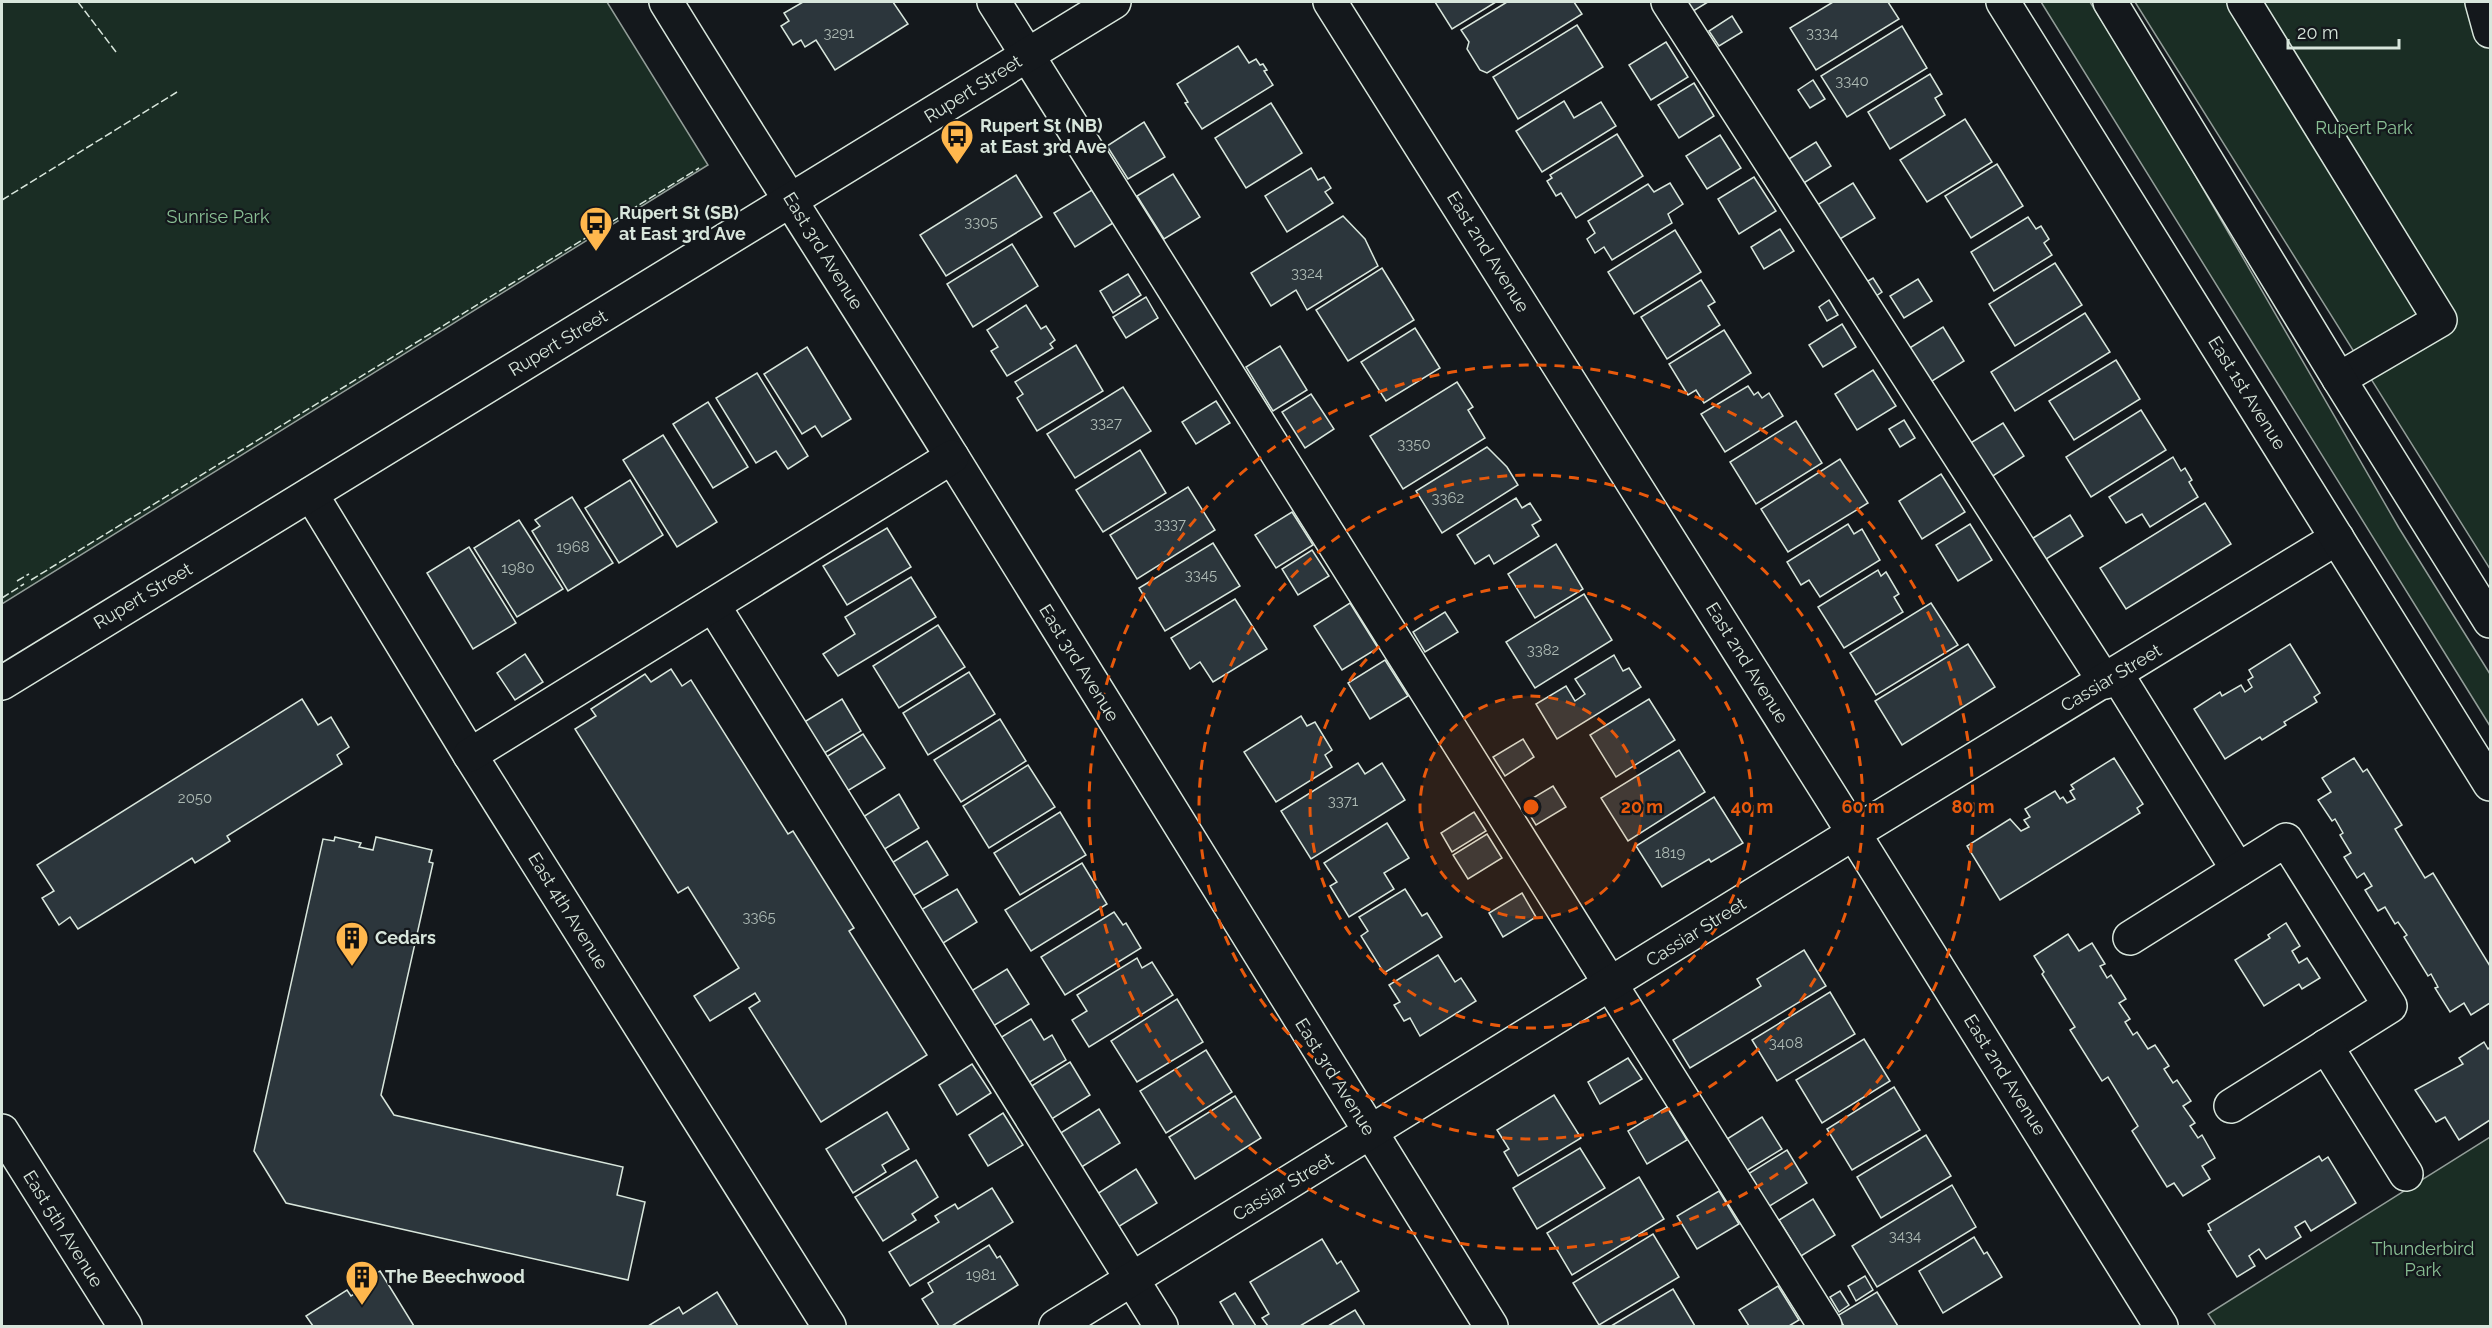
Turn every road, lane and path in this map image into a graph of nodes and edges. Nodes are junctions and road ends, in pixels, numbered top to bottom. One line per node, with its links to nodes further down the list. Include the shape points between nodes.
1 (666, 2): 12 (main road, East 3rd Avenue)
2 (994, 2): 11 (main road)
3 (1114, 2): 11 (main road, Rupert Street)
4 (1330, 2): 23 (main road, East 2nd Avenue)
5 (1668, 2): 19 (main road)
6 (2003, 2): 16 (main road, East 1st Avenue)
7 (2110, 2): 13 (main road)
8 (2244, 2): 13 (main road, via 2440,320)
9 (2481, 2): 10 (main road)
10 (2490, 31)
11 (1028, 55): 12 (main road, Rupert Street); 26 (main road)
12 (792, 201): 14 (main road, East 3rd Avenue); 15 (main road, Rupert Street)
13 (2339, 379): 18 (main road)
14 (952, 457): 17 (main road); 30 (main road, East 3rd Avenue)
15 (311, 494): 20 (main road, Rupert Street); 21 (main road, East 4th Avenue)
16 (2337, 538): 19 (main road, Cassiar Street); 22 (main road, East 1st Avenue)
17 (713, 605): 21 (main road); 32 (main road)
18 (2490, 621)
19 (2111, 678): 23 (main road, Cassiar Street); 24 (main road)
20 (2, 683)
21 (470, 755): 34 (main road, East 4th Avenue)
22 (2490, 784)
23 (1854, 833): 26 (main road, Cassiar Street); 39 (main road, East 2nd Avenue)
24 (2238, 870): 25 (main road); 27 (main road, via 2286,840 2391,1006)
25 (2130, 938)
26 (1611, 984): 30 (main road, Cassiar Street); 38 (main road)
27 (2326, 1046): 28 (main road); 31 (main road)
28 (2231, 1106)
29 (2, 1131): 33 (main road, East 5th Avenue)
30 (1370, 1134): 32 (main road, Cassiar Street); 37 (main road, East 3rd Avenue)
31 (2406, 1174)
32 (1132, 1279): 35 (main road, Cassiar Street); 36 (main road)
33 (124, 1326)
34 (829, 1326)
35 (1056, 1326)
36 (1161, 1326)
37 (1491, 1326)
38 (1825, 1326)
39 (2161, 1326)

